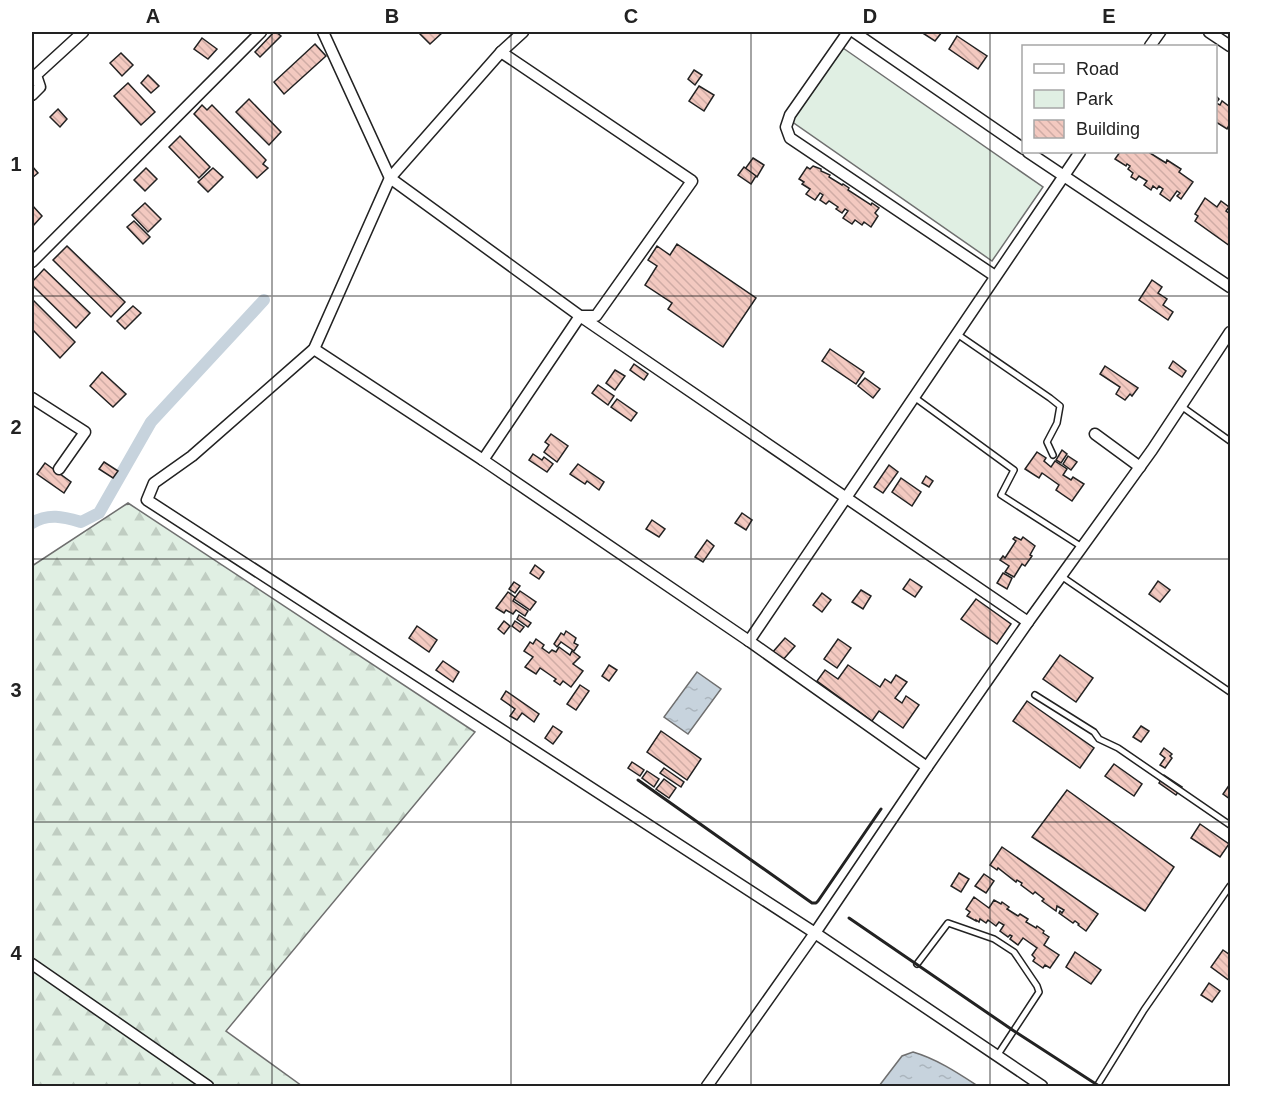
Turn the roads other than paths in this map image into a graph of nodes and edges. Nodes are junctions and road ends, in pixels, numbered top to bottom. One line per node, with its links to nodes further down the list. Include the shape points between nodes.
1 (83, 32): 12 (street, via 36,75 40,87)
2 (261, 32): 18 (street)
3 (323, 32): 17 (street)
4 (523, 32): 11 (street)
5 (848, 32): 19 (street, via 790,115 786,127 790,138)
6 (854, 32): 13 (street)
7 (1160, 32): 9 (street)
8 (1209, 32): 10 (street)
9 (1151, 45)
10 (1230, 46)
11 (501, 52): 17 (street); 21 (street, via 692,181 596,316)
12 (32, 95)
13 (1022, 148)
14 (1030, 153): 16 (street)
15 (1079, 153): 16 (street)
16 (1064, 176): 19 (street); 20 (street)
17 (390, 178): 21 (street); 24 (street)
18 (32, 262)
19 (995, 276): 23 (street)
20 (1230, 287)
21 (580, 316): 31 (street); 34 (street)
22 (1230, 332): 27 (street)
23 (957, 333): 25 (street); 30 (lane, via 1060,406 1047,442)
24 (314, 349): 31 (street); 44 (street, via 192,456 154,483 147,500)
25 (914, 397): 34 (street); 35 (lane, via 1014,470 1001,495)
26 (32, 398): 33 (street, via 85,432)
27 (1182, 406): 29 (lane); 32 (street)
28 (1095, 434): 32 (street)
29 (1230, 441)
30 (1053, 455)
31 (483, 460): 38 (street)
32 (1140, 466): 35 (street)
33 (59, 469)
34 (847, 497): 37 (street); 38 (street)
35 (1082, 547): 36 (street)
36 (1061, 576): 37 (street); 39 (lane)
37 (1028, 622): 41 (street)
38 (749, 641): 41 (street)
39 (1230, 692)
40 (1035, 695): 42 (lane)
41 (927, 768): 44 (street)
42 (1230, 825)
43 (1230, 886): 51 (lane)
44 (814, 933): 47 (street); 49 (street)
45 (32, 964): 48 (street)
46 (917, 964): 47 (lane, via 948,922 994,939 1014,952 1039,992)
47 (997, 1056): 50 (street)
48 (208, 1086)
49 (707, 1086)
50 (1042, 1086)
51 (1097, 1086)

